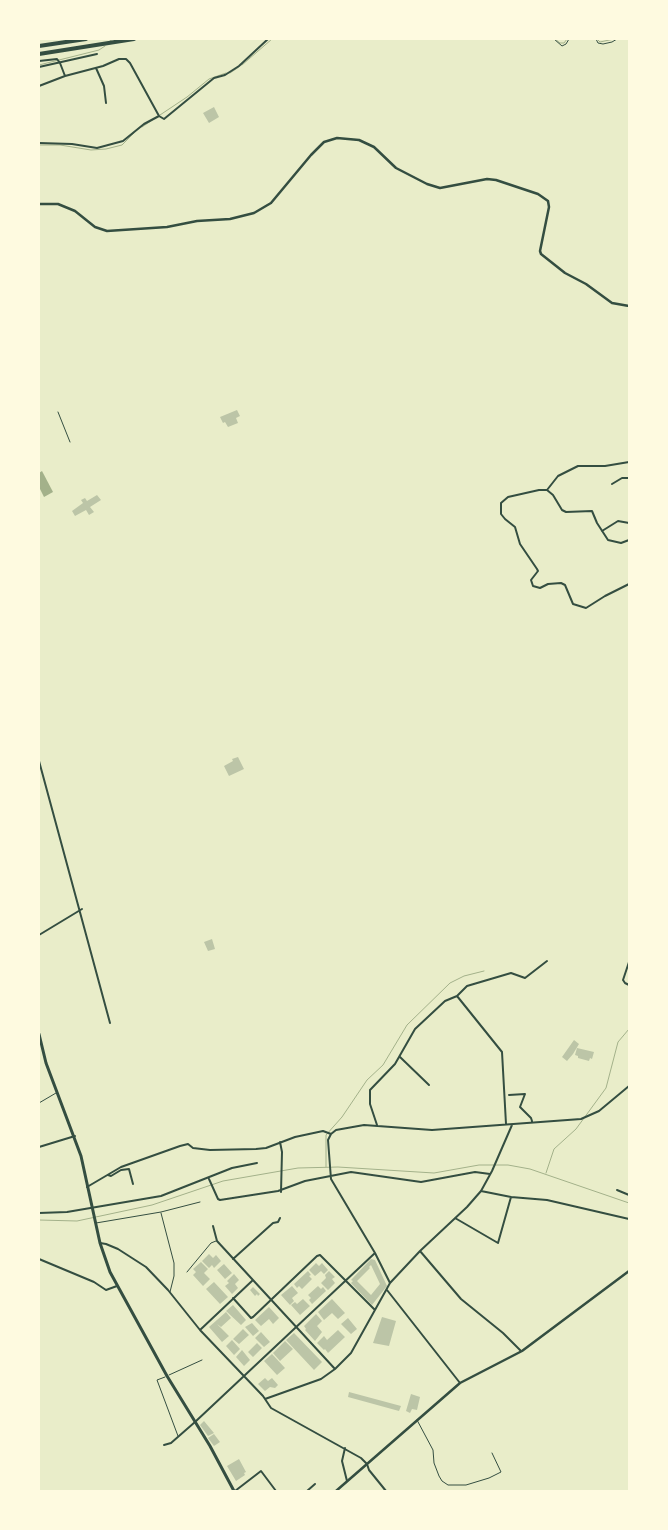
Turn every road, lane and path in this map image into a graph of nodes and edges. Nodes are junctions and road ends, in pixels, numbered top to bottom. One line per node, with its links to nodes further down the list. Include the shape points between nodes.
1 (86, 39): 9 (highway)
2 (134, 39): 8 (highway)
3 (268, 39): 19 (street, via 234,69 214,78 164,119)
4 (554, 39): 5 (path, via 563,46)
5 (569, 39)
6 (596, 39): 7 (path, via 604,44)
7 (618, 39)
8 (129, 40): 10 (highway)
9 (39, 46)
10 (39, 54)
11 (97, 54): 13 (street)
12 (39, 62): 13 (street, via 54,58)
13 (60, 63): 14 (street); 16 (street)
14 (39, 67)
15 (96, 68): 16 (street); 18 (street, via 104,86); 19 (street, via 123,58 128,61)
16 (65, 76): 17 (street)
17 (39, 86)
18 (106, 103)
19 (160, 116): 20 (street, via 144,124 123,142 97,148)
20 (39, 143)
21 (39, 204): 22 (street, via 58,204 75,211 96,228 107,231 167,228 230,219 254,213 271,203 324,142 337,138 359,140 374,147 396,168 440,188 496,180 538,194 548,201 549,207 541,254 612,303)
22 (629, 306)
23 (58, 412): 24 (lane)
24 (70, 442)
25 (629, 462): 28 (street, via 578,466 558,476)
26 (629, 478): 27 (street)
27 (612, 484)
28 (547, 490): 30 (street, via 566,512 592,512); 32 (street, via 508,496 501,503 501,514 515,527 520,544 538,571 531,580 533,586 540,588 561,583 573,604 586,608)
29 (629, 522): 30 (street, via 618,521)
30 (602, 531): 31 (street, via 613,542)
31 (629, 540)
32 (629, 584)
33 (39, 761): 34 (street)
34 (81, 910): 35 (street); 40 (street)
35 (39, 935)
36 (547, 961): 39 (street, via 525,978 511,972 467,986)
37 (629, 962): 38 (street, via 623,980)
38 (629, 984)
39 (457, 996): 42 (street, via 445,1001 415,1029); 49 (street, via 502,1052)
40 (110, 1023)
41 (39, 1034): 45 (main road)
42 (400, 1057): 43 (street); 50 (street, via 370,1090)
43 (428, 1085)
44 (629, 1086): 48 (street, via 592,1116)
45 (57, 1093): 47 (lane); 53 (main road)
46 (509, 1094): 48 (street, via 525,1094 520,1107)
47 (39, 1103)
48 (532, 1121): 51 (street)
49 (506, 1124): 50 (street, via 432,1130); 51 (street)
50 (376, 1125): 52 (street, via 344,1128)
51 (512, 1125): 57 (street)
52 (331, 1134): 54 (street, via 323,1131); 58 (street, via 328,1140)
53 (74, 1136): 55 (street); 62 (main road)
54 (280, 1142): 59 (street, via 266,1148 243,1150 210,1150 193,1148 188,1144 121,1167); 64 (street)
55 (39, 1147)
56 (257, 1163): 60 (street, via 232,1168)
57 (491, 1172): 58 (street, via 421,1182 355,1173); 65 (street)
58 (330, 1175): 64 (street); 80 (street)
59 (108, 1176): 61 (street, via 129,1169); 62 (street)
60 (209, 1179): 64 (street, via 220,1200); 69 (street, via 161,1196)
61 (133, 1184)
62 (87, 1187): 69 (main road)
63 (618, 1190): 66 (street)
64 (282, 1191)
65 (480, 1191): 67 (street); 73 (street)
66 (629, 1195)
67 (511, 1197): 73 (street, via 498,1243); 74 (street, via 547,1200)
68 (200, 1202): 71 (lane)
69 (91, 1210): 70 (street); 75 (main road)
70 (39, 1212)
71 (161, 1212): 75 (lane); 90 (lane, via 174,1263)
72 (280, 1218): 82 (street)
73 (455, 1218): 79 (street)
74 (629, 1219)
75 (95, 1222): 78 (main road)
76 (213, 1226): 77 (street)
77 (217, 1241): 82 (street); 84 (lane, via 211,1243)
78 (100, 1243): 88 (main road); 90 (street, via 132,1257)
79 (420, 1251): 87 (street); 96 (street, via 461,1299)
80 (375, 1253): 86 (street); 87 (street)
81 (39, 1259): 88 (street, via 106,1290)
82 (232, 1259): 85 (street)
83 (629, 1271): 96 (street)
84 (187, 1272)
85 (253, 1280): 91 (street); 92 (street)
86 (345, 1280): 92 (street, via 323,1257 317,1256); 93 (street); 94 (street)
87 (390, 1283): 89 (street)
88 (117, 1286): 100 (main road)
89 (387, 1290): 93 (street); 101 (street)
90 (170, 1292): 95 (street)
91 (233, 1298): 92 (street, via 251,1318); 95 (street)
92 (271, 1300): 94 (street)
93 (375, 1310): 98 (street, via 351,1353)
94 (296, 1326): 98 (street); 99 (street)
95 (200, 1330): 99 (street)
96 (522, 1351): 101 (street)
97 (202, 1360): 100 (lane)
98 (335, 1369): 102 (street, via 317,1382)
99 (243, 1375): 102 (street); 104 (street)
100 (167, 1376): 104 (main road); 105 (lane, via 157,1380)
101 (460, 1383): 103 (street)
102 (265, 1399): 107 (street, via 270,1408)
103 (417, 1420): 108 (lane, via 433,1450 439,1476 448,1485 466,1485 500,1472); 109 (street)
104 (195, 1422): 105 (street); 112 (main road)
105 (178, 1437): 106 (street)
106 (164, 1445)
107 (345, 1448): 109 (street); 110 (street, via 342,1461)
108 (492, 1453)
109 (367, 1464): 110 (street); 116 (street)
110 (346, 1481): 115 (street)
111 (315, 1484): 114 (street)
112 (234, 1491): 113 (street, via 261,1471)
113 (276, 1491)
114 (307, 1491)
115 (336, 1491)
116 (386, 1491)

